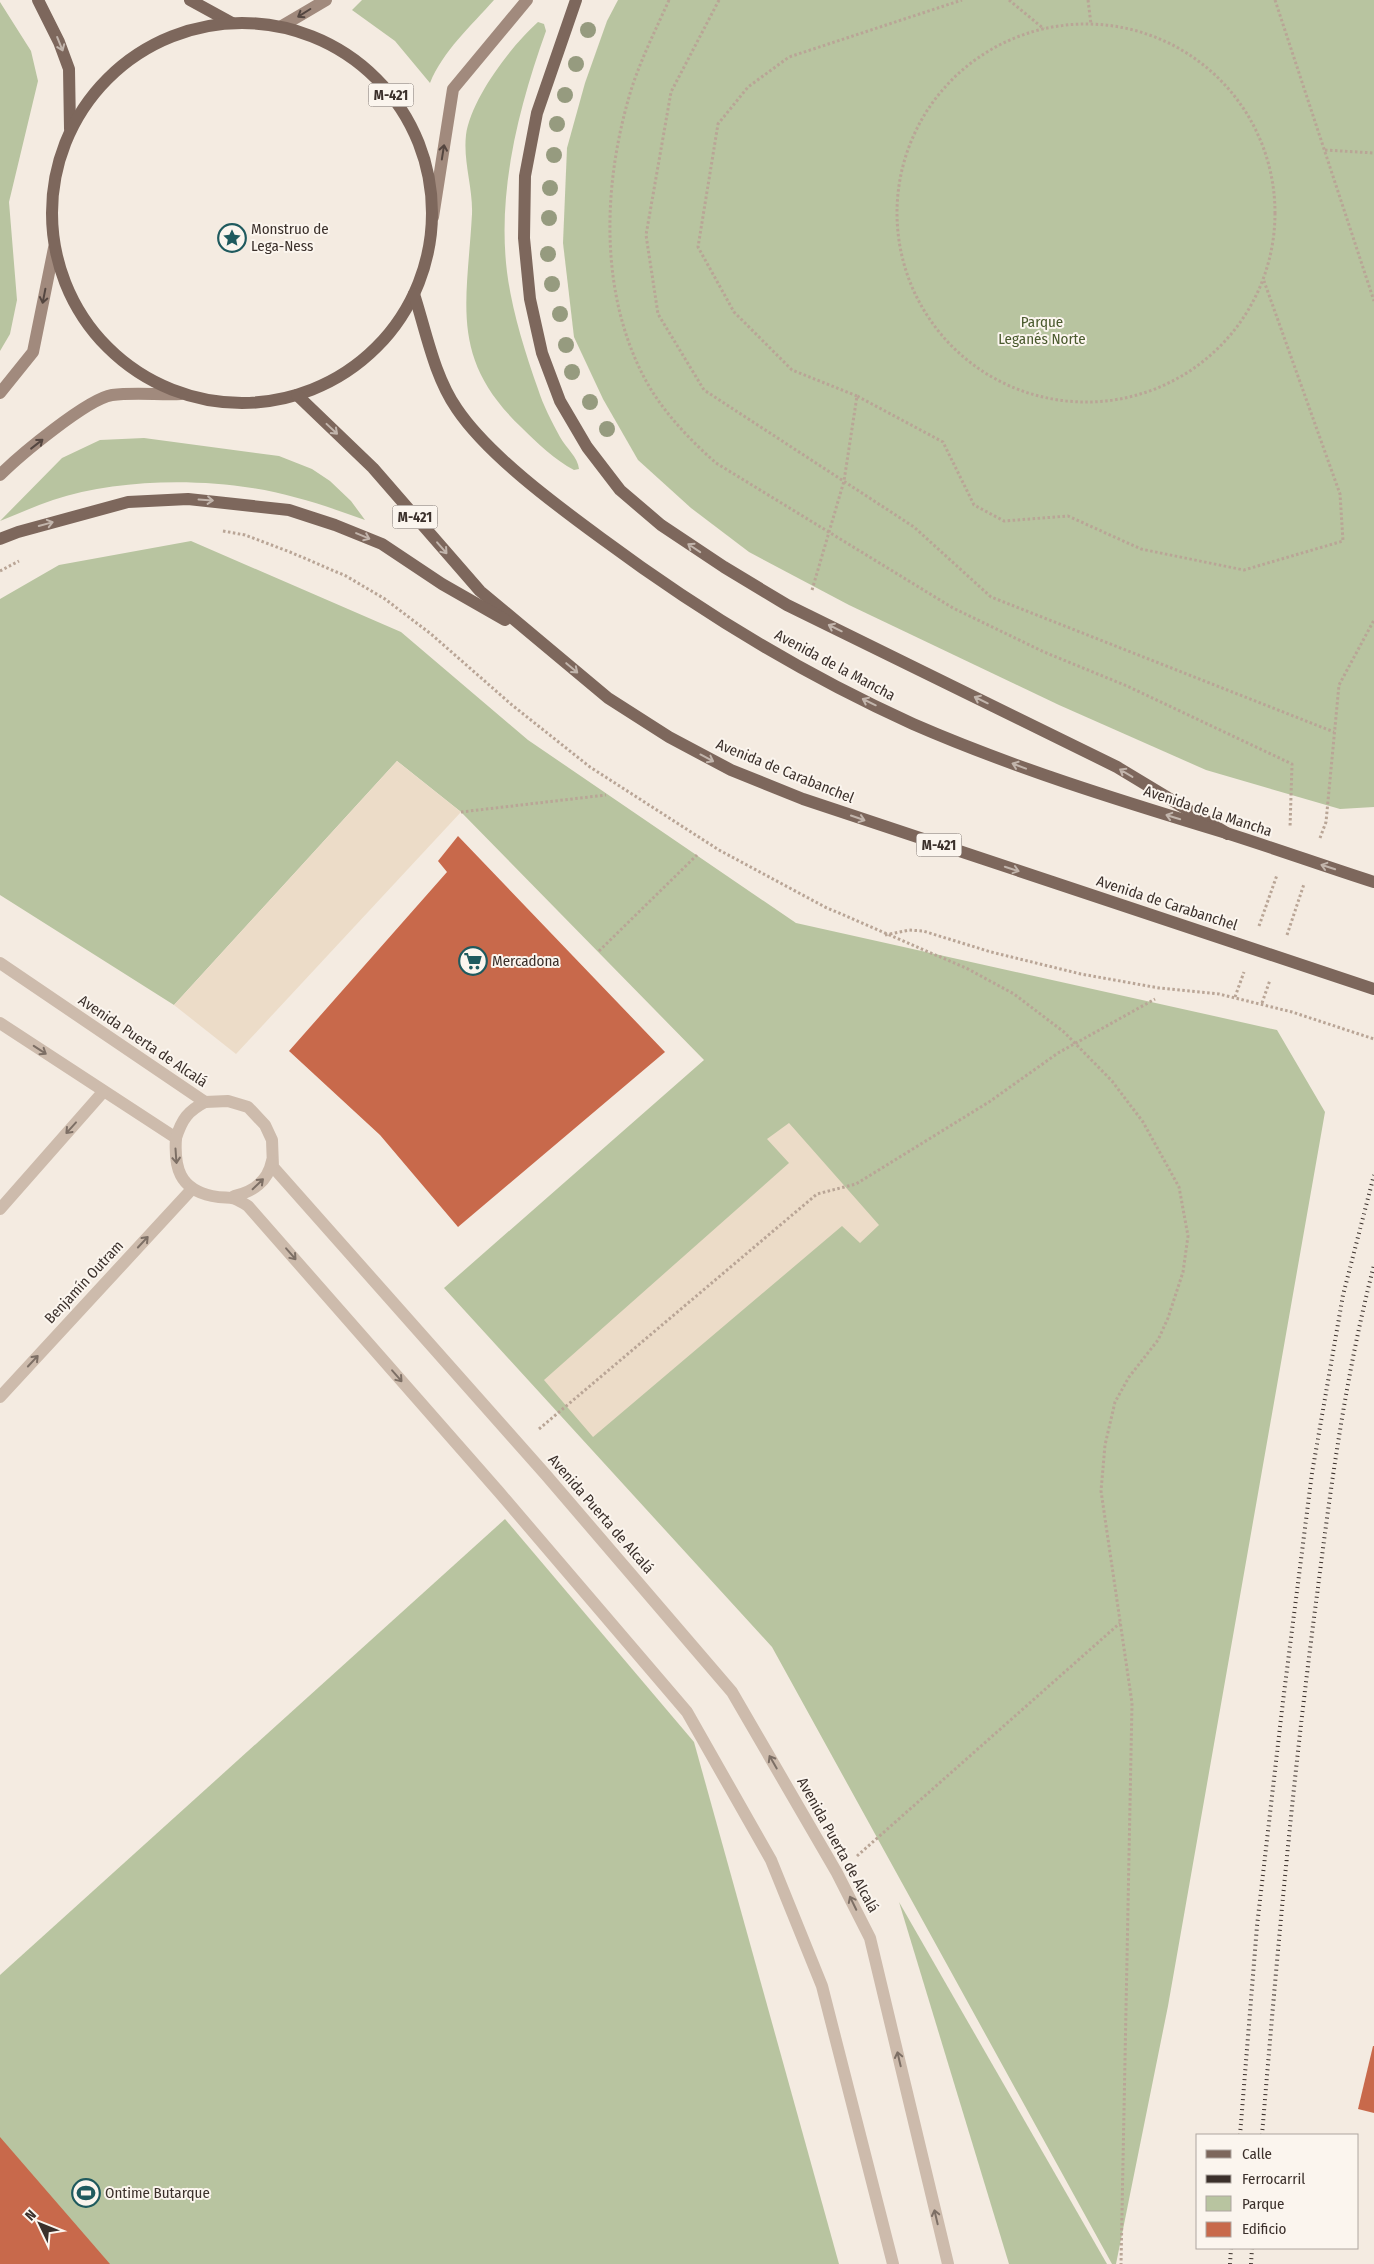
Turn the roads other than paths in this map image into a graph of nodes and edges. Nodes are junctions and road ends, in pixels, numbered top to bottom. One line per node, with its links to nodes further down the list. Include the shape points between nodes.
1 (38, 0): 8 (main road, M-421, one-way to 8, via 69,69)
2 (190, 0): 6 (main road, M-421)
3 (326, 0): 7 (main road, one-way to 7)
4 (527, 0): 9 (main road, one-way to 4, via 453,89)
5 (576, 0): 18 (main road, one-way to 5, via 1116,767 805,614 724,567 661,525 620,490 587,447 560,401 542,353 530,299 524,238 525,176 537,113)
6 (232, 22): 7 (main road, M-421); 8 (main road, M-421, via 193,29 154,44 127,61 92,95)
7 (282, 26): 9 (main road, M-421, via 318,38 351,56 379,80 403,110 419,143 427,170)
8 (70, 130): 10 (main road, M-421, via 57,168 51,208)
9 (433, 217): 11 (main road, M-421, via 430,243)
10 (54, 248): 12 (main road, one-way to 12, via 33,352); 13 (main road, M-421, via 66,287 85,323 112,353 144,378)
11 (414, 294): 14 (main road, M-421, via 385,338 345,373); 18 (main road, Avenida de la Mancha, one-way to 11, via 1094,792 911,723 848,692 709,614 574,518 482,440 456,408 436,364)
12 (0, 393)
13 (181, 394): 14 (main road, M-421, via 219,402 258,403); 15 (main road, one-way to 13, via 73,415 110,395)
14 (297, 395): 17 (main road, Avenida de Carabanchel / M-421, one-way to 17, via 373,468 480,591)
15 (0, 475)
16 (0, 540): 17 (main road, one-way to 17, via 18,532 128,502 188,499 289,510 382,544 442,584)
17 (535, 637): 21 (main road, Avenida de Carabanchel / M-421, one-way to 21, via 608,698 669,737 731,770 812,803)
18 (1228, 834): 19 (main road, Avenida de la Mancha, one-way to 18)
19 (1374, 882)
20 (0, 963): 24 (street, Avenida Puerta de Alcalá)
21 (1374, 990)
22 (0, 1023): 23 (street, one-way to 23)
23 (104, 1092): 25 (street); 29 (street, one-way to 29)
24 (205, 1102): 25 (street, via 182,1120); 26 (street, Avenida Puerta de Alcalá, via 228,1101 248,1107 265,1125 272,1140)
25 (176, 1138): 27 (street, one-way to 27, via 175,1161 182,1180)
26 (272, 1161): 28 (street, one-way to 26, via 256,1188 270,1172); 32 (street, Avenida Puerta de Alcalá, one-way to 26, via 870,1938 837,1873 732,1692 273,1167)
27 (192, 1189): 28 (street, via 214,1197); 30 (street, Benjamín Outram, one-way to 27)
28 (234, 1196): 31 (street, one-way to 31, via 248,1206 276,1237 687,1712 770,1860 806,1943 822,1986)
29 (0, 1208)
30 (0, 1397)
31 (893, 2264)
32 (948, 2264)

